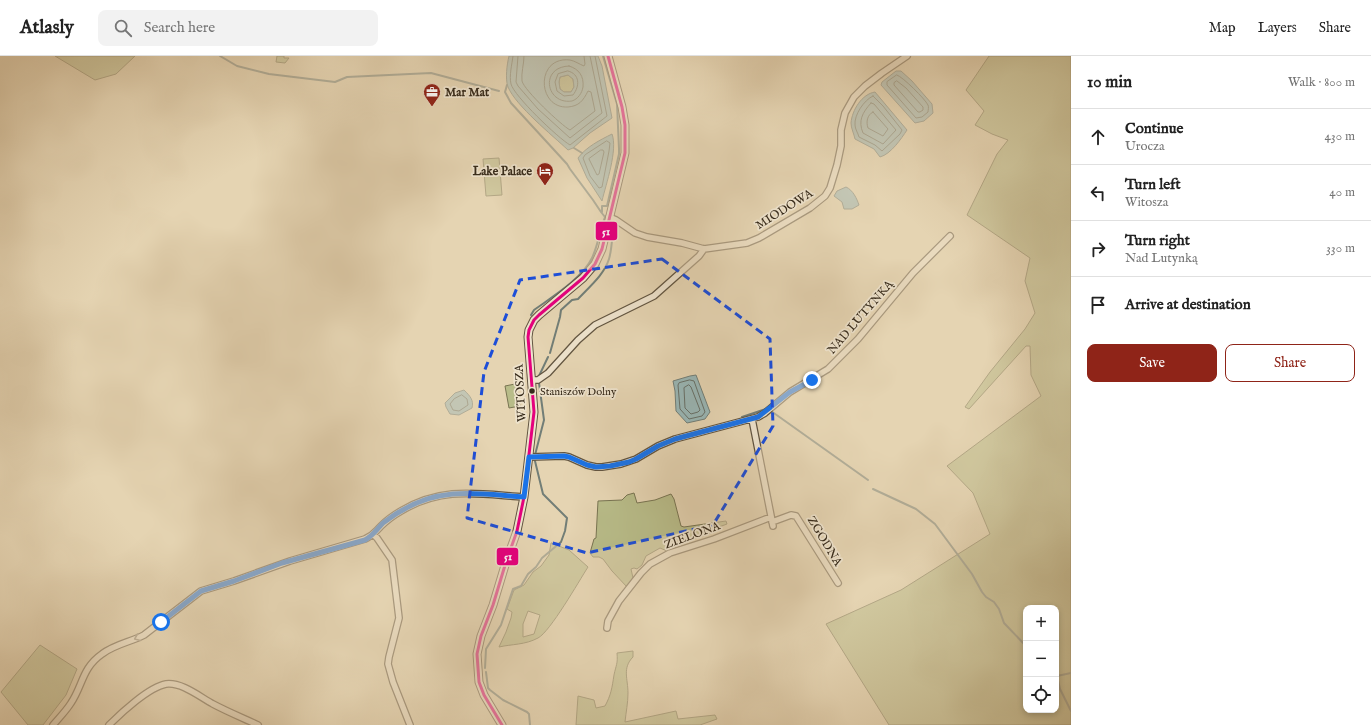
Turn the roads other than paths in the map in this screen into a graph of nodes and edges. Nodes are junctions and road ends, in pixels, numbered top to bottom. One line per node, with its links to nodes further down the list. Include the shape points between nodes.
1 (608, 56): 3 (street, WITOSZA, via 622,107 625,132 625,153)
2 (907, 56): 5 (street, MIODOWA, via 854,97 845,113 837,165 826,196 754,241)
3 (609, 217): 5 (street, MIODOWA, via 635,233); 6 (street, WITOSZA, via 602,249 595,264 583,278 534,320 529,330 528,354)
4 (950, 236): 7 (street, NAD LUTYNKĄ, via 913,273 858,339 828,369 781,399 765,413)
5 (704, 249): 6 (street, via 662,290 595,325 548,373 538,380)
6 (532, 380): 8 (street, WITOSZA, via 534,412)
7 (752, 419): 8 (street, NAD LUTYNKĄ, via 675,439 636,459 610,466 587,465 564,456); 11 (street)
8 (529, 457): 9 (street, WITOSZA)
9 (524, 497): 12 (street, via 449,493 415,503 383,524); 19 (street, WITOSZA, via 517,531 477,654 484,695)
10 (791, 515): 11 (street, ZIELONA); 13 (street, ZGODNA, via 799,519)
11 (772, 522): 14 (street, ZIELONA, via 670,553 650,564 619,601)
12 (374, 535): 15 (street, one-way to 15, via 201,591 139,638 114,646 90,664 71,704); 18 (street, via 392,560 399,618 388,664)
13 (838, 583)
14 (607, 628)
15 (53, 725)
16 (109, 725): 17 (street, via 150,692 172,684)
17 (258, 725)
18 (410, 725)
19 (502, 725)

